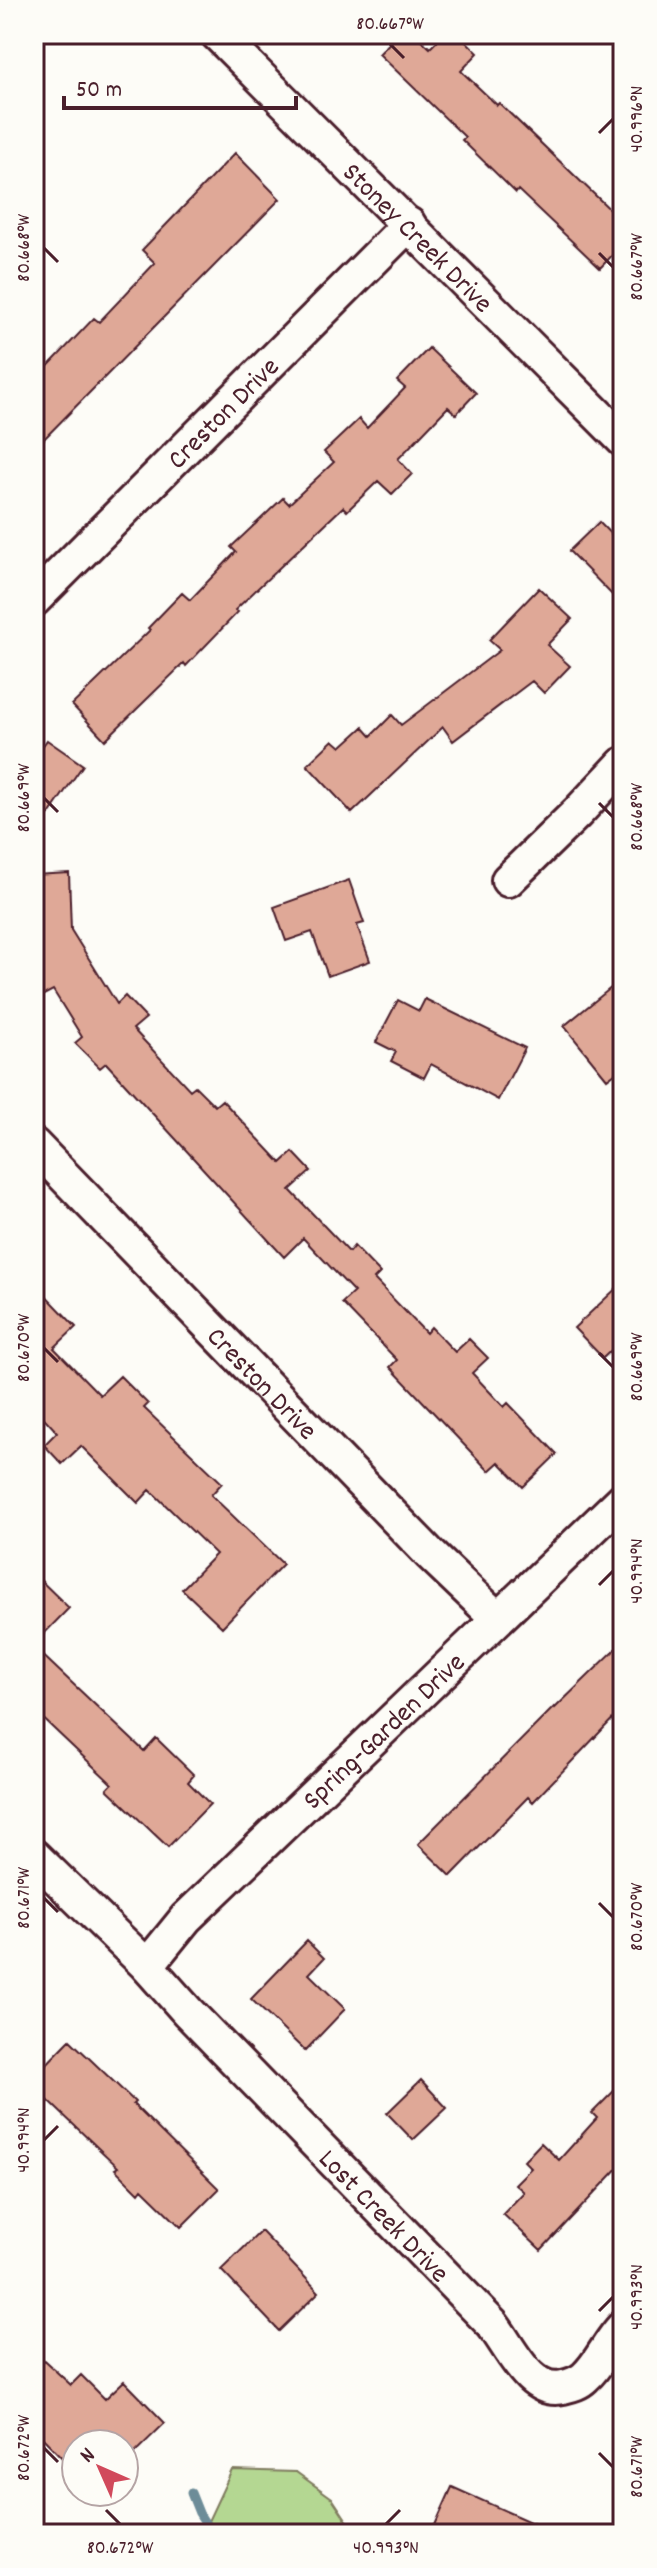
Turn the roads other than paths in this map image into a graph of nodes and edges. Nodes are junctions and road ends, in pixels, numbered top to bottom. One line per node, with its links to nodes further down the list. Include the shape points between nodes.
1 (217, 34): 2 (street, Stoney Creek Drive)
2 (409, 224): 3 (street, Stoney Creek Drive); 4 (street, Creston Drive)
3 (623, 440)
4 (34, 600)
5 (623, 764): 6 (street)
6 (508, 880)
7 (34, 1145): 9 (street, Creston Drive)
8 (623, 1499): 9 (street, Spring-Garden Drive)
9 (497, 1618): 11 (street, Spring-Garden Drive, via 186,1918)
10 (34, 1856): 11 (street, Lost Creek Drive)
11 (147, 1966): 12 (street, Lost Creek Drive, via 492,2324 534,2381 556,2389 576,2384)
12 (623, 2327)

